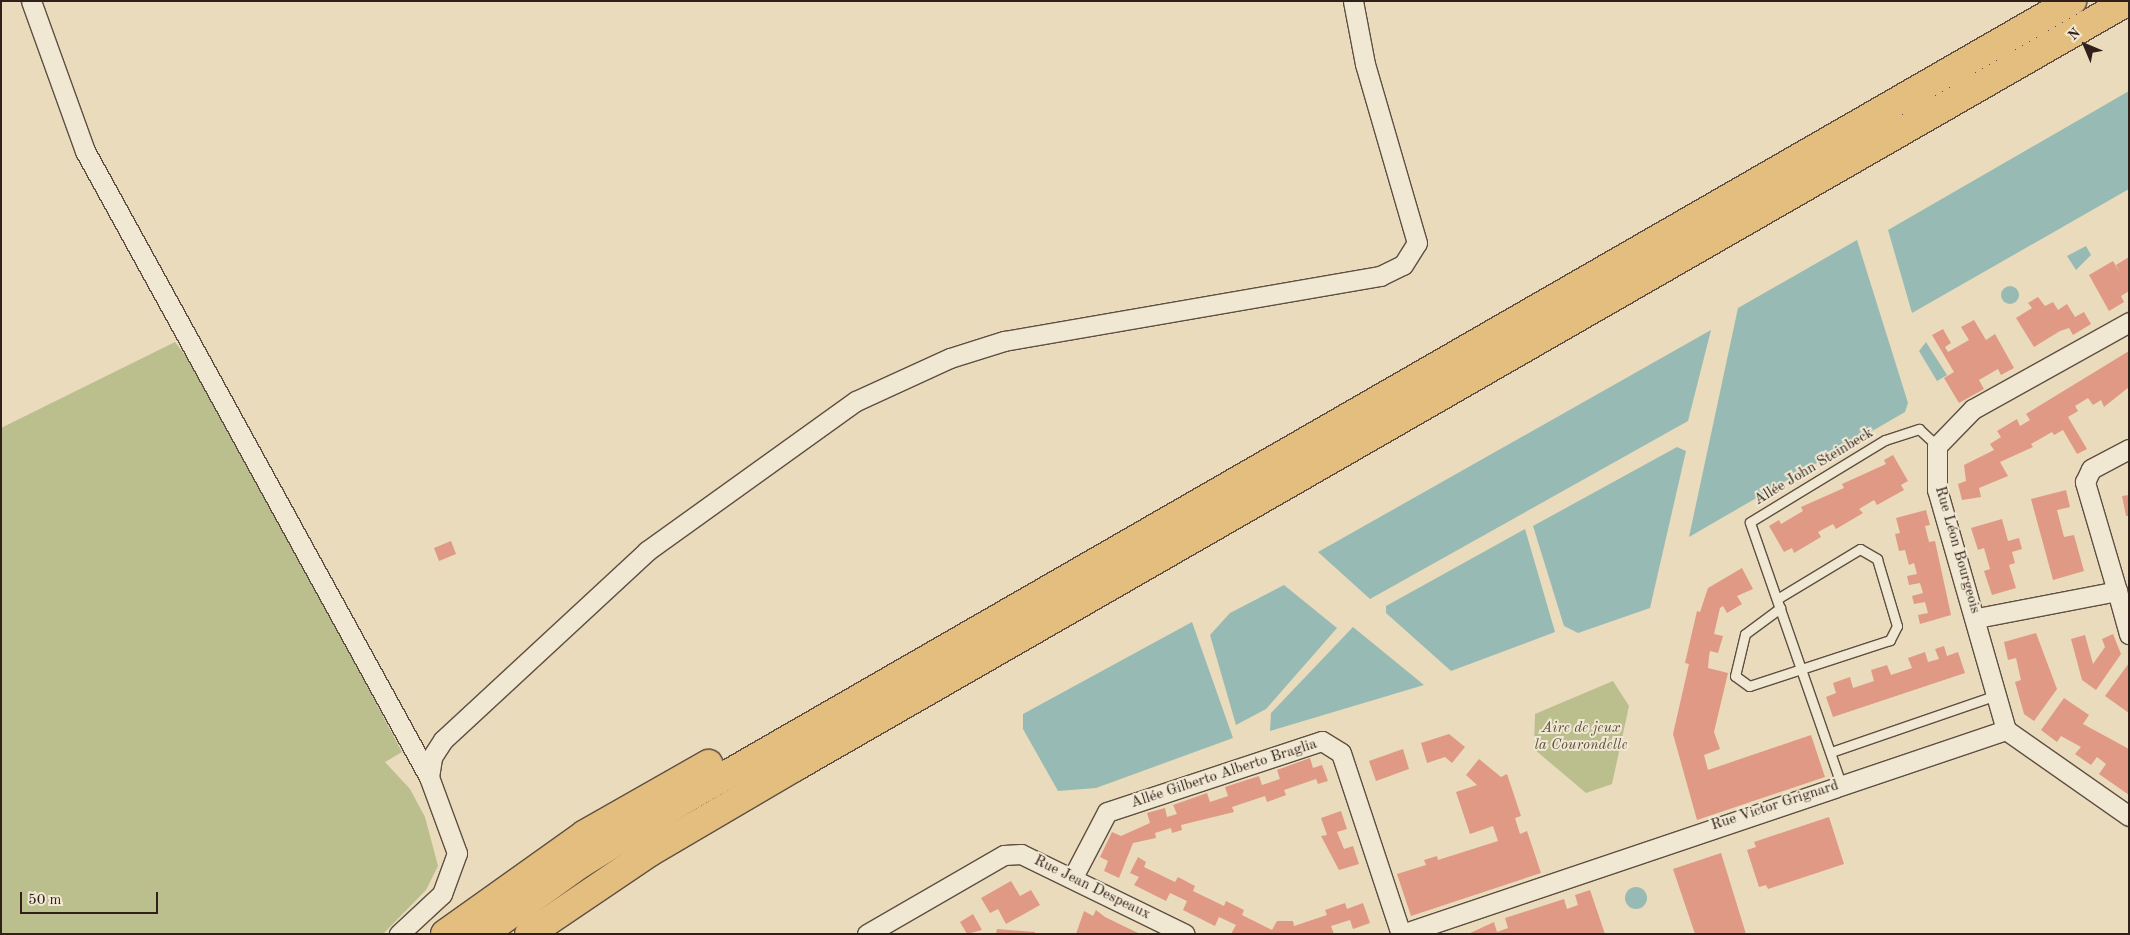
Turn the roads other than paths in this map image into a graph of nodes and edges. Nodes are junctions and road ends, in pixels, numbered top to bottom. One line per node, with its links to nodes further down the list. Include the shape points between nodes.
1 (31, 1): 17 (street, via 85,151)
2 (1354, 1): 17 (street, via 1366,64 1418,243 1403,265 1380,276 1004,341 950,358 856,401 647,551 443,740 432,757)
3 (2072, 1): 12 (highway)
4 (2128, 1): 24 (highway, via 795,767 650,852)
5 (2129, 322): 6 (street, via 1973,409)
6 (1937, 446): 9 (lane, Allée John Steinbeck, via 1919,429 1886,440 1750,522); 10 (street, Rue Léon Bourgeois, via 1936,490)
7 (2129, 449): 8 (street, via 2091,469 2085,482)
8 (2116, 591): 10 (street); 11 (street)
9 (1778, 603): 13 (lane, Allée John Steinbeck); 13 (lane, via 1745,634 1736,676 1749,686); 13 (lane, via 1860,549 1877,559 1897,626 1890,640)
10 (1976, 618): 14 (street, Rue Léon Bourgeois)
11 (2129, 634)
12 (925, 661): 22 (highway, via 854,686 656,792 544,861); 23 (highway, via 645,823)
13 (1802, 672): 16 (lane, Allée John Steinbeck)
14 (1998, 695): 15 (street, Rue Léon Bourgeois); 16 (lane)
15 (2006, 730): 18 (street, Rue Victor Grignard); 19 (street)
16 (1831, 752): 18 (lane, Allée John Steinbeck)
17 (429, 777): 21 (street, via 457,853 442,894)
18 (1841, 784): 27 (street, Rue Victor Grignard)
19 (2129, 816)
20 (1073, 877): 25 (street, Rue Jean Despeaux, via 1021,854 1004,855); 26 (street, Rue Jean Despeaux); 27 (street, Allée Gilberto Alberto Braglia, via 1107,812 1322,741 1341,753)
21 (399, 934)
22 (445, 934)
23 (483, 934)
24 (529, 934)
25 (867, 934)
26 (1185, 934)
27 (1402, 934)

